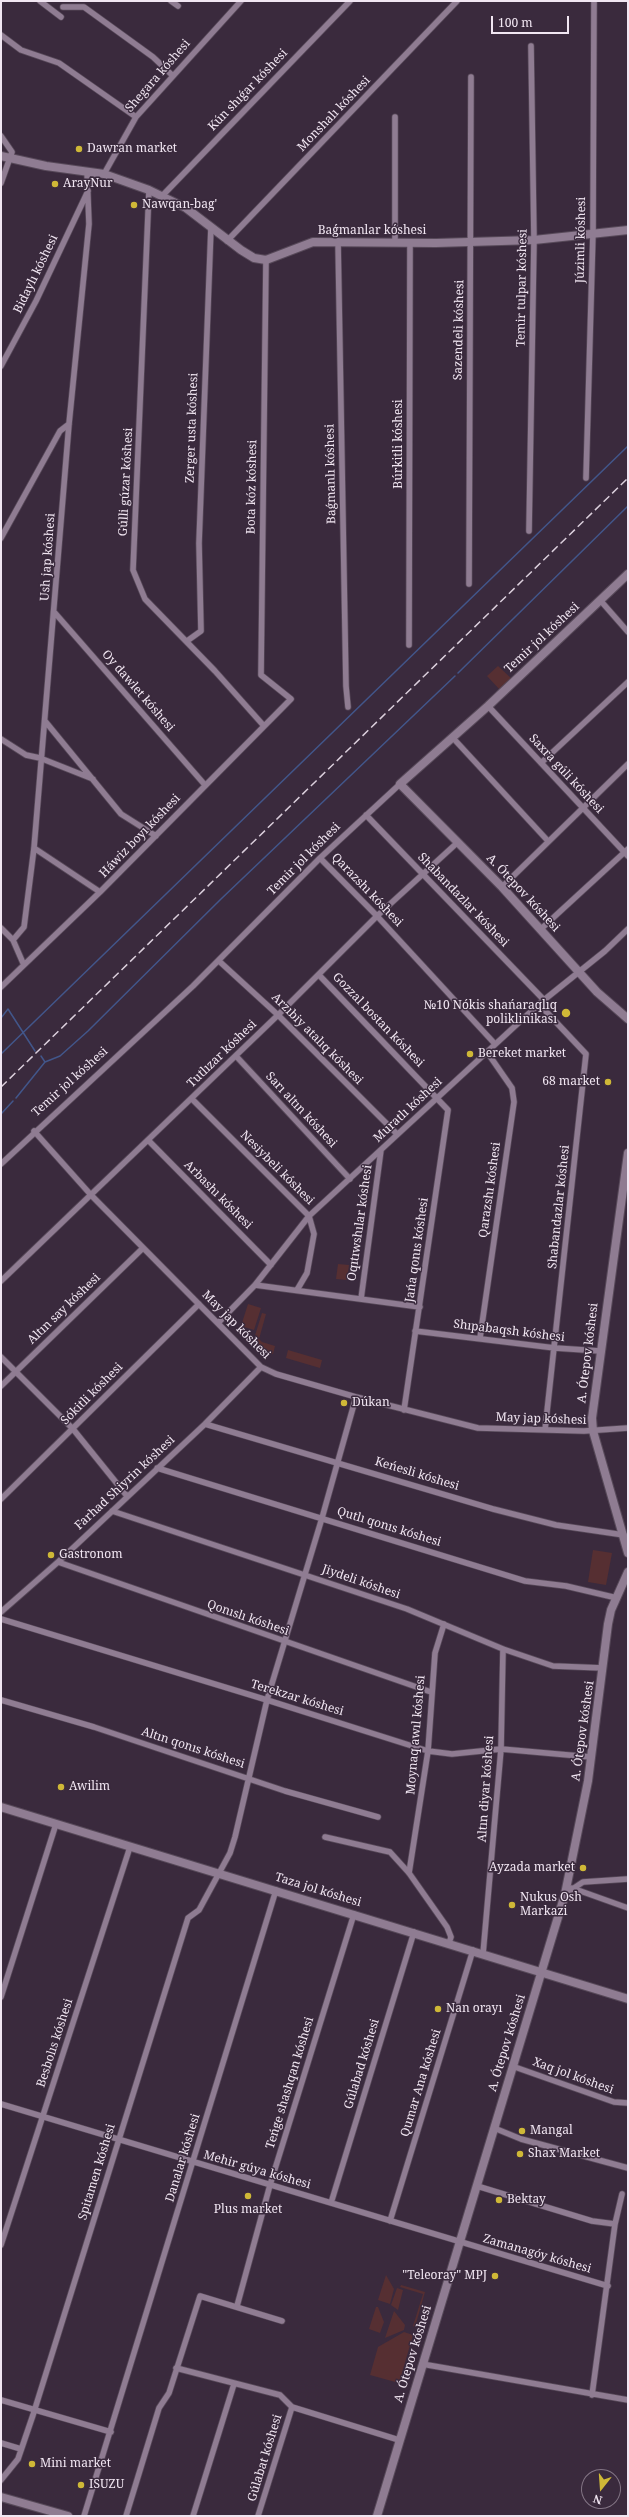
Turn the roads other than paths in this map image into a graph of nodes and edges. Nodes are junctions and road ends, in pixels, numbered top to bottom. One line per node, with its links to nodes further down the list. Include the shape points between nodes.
1 (40, 1): 9 (street)
2 (171, 1): 7 (street)
3 (242, 1): 12 (street, Shegara kóshesi)
4 (350, 1): 24 (street, Kún shıǵar kóshesi)
5 (457, 1): 29 (street, Monshalı kóshesi)
6 (594, 1): 27 (street, Júzimli kóshesi)
7 (178, 6)
8 (63, 7): 12 (street, via 84,7 153,57)
9 (61, 17)
10 (1, 35): 14 (street, via 21,50 59,63)
11 (531, 46): 28 (street, Temir tulpar kóshesi)
12 (172, 75): 14 (street, Shegara kóshesi)
13 (471, 77): 33 (street, Sazendeli kóshesi)
14 (136, 117): 20 (street, Shegara kóshesi)
15 (395, 117): 31 (street)
16 (1, 136): 18 (street, via 12,152)
17 (1, 156): 18 (street)
18 (10, 158): 19 (street); 21 (street)
19 (87, 172): 20 (street); 23 (street, Ush jap kóshesi)
20 (104, 174): 22 (street)
21 (1, 183)
22 (149, 190): 24 (street); 45 (street, Gúlli gúzar kóshesi, via 133,570 145,599)
23 (88, 191): 35 (street, Bidaylı kóshesi, via 36,301); 36 (street, Ush jap kóshesi, via 89,224)
24 (163, 195): 25 (street)
25 (211, 227): 29 (street); 45 (street, Zerger usta kóshesi, via 199,543 201,631)
26 (628, 230): 27 (street, Baǵmanlar kóshesi)
27 (593, 232): 28 (street, Baǵmanlar kóshesi); 37 (street, Júzimli kóshesi)
28 (534, 240): 33 (street, Baǵmanlar kóshesi); 38 (street, Temir tulpar kóshesi)
29 (228, 241): 34 (street, via 254,258)
30 (338, 241): 31 (street, Baǵmanlar kóshesi); 34 (street, Baǵmanlar kóshesi, via 303,244); 50 (street, Baǵmanlı kóshesi)
31 (395, 242): 32 (street, Baǵmanlar kóshesi)
32 (410, 242): 33 (street, Baǵmanlar kóshesi); 46 (street, Búrkitli kóshesi)
33 (471, 242): 41 (street, Sazendeli kóshesi)
34 (266, 260): 48 (street, Bota kóz kóshesi, via 261,675)
35 (1, 366)
36 (69, 424): 39 (street, via 60,431); 43 (street, Ush jap kóshesi)
37 (586, 478)
38 (529, 531)
39 (1, 538)
40 (628, 574): 42 (street, Temir jol kóshesi)
41 (469, 584)
42 (600, 600): 44 (street); 49 (street, Temir jol kóshesi)
43 (55, 613): 51 (street, Ush jap kóshesi); 60 (street, Oy dawlet kóshesi)
44 (628, 632)
45 (187, 641): 52 (street, Gúlli gúzar kóshesi)
46 (409, 645)
47 (628, 682): 56 (street)
48 (292, 699): 52 (street, Háwiz boyı kóshesi)
49 (488, 706): 53 (street, Temir jol kóshesi); 56 (street, Saxra gúli kóshesi)
50 (348, 707)
51 (45, 720): 55 (street, Ush jap kóshesi); 58 (street)
52 (264, 726): 60 (street, Háwiz boyı kóshesi)
53 (453, 738): 59 (street, Temir jol kóshesi); 64 (street)
54 (1, 739): 55 (street, via 26,755)
55 (40, 758): 58 (street); 66 (street, Ush jap kóshesi)
56 (541, 763): 61 (street, Saxra gúli kóshesi)
57 (628, 764): 61 (street)
58 (93, 780): 63 (street, via 121,814)
59 (400, 784): 62 (street, Temir jol kóshesi); 65 (street, A. Ótepov kóshesi)
60 (205, 785): 63 (street, Háwiz boyı kóshesi)
61 (584, 808): 64 (street); 67 (street, Saxra gúli kóshesi)
62 (366, 815): 68 (street, Temir jol kóshesi); 69 (street, Shabandazlar kóshesi)
63 (156, 836): 71 (street, Háwiz boyı kóshesi)
64 (548, 841): 70 (street)
65 (458, 842): 69 (street, Tutlızar kóshesi); 70 (street, A. Ótepov kóshesi)
66 (34, 848): 71 (street); 76 (street, Ush jap kóshesi, via 24,927)
67 (627, 853): 74 (street)
68 (320, 858): 72 (street, Qarazshı kóshesi); 77 (street, Temir jol kóshesi)
69 (423, 873): 72 (street, Tutlızar kóshesi); 82 (street, Shabandazlar kóshesi)
70 (502, 886): 74 (street, A. Ótepov kóshesi)
71 (100, 892): 78 (street, Háwiz boyı kóshesi)
72 (377, 916): 80 (street, Tutlızar kóshesi); 85 (street, Qarazshı kóshesi)
73 (1, 928): 76 (street)
74 (541, 929): 79 (street, A. Ótepov kóshesi)
75 (628, 929): 79 (street, Muratlı kóshesi)
76 (13, 940): 78 (street)
77 (219, 961): 83 (street, Arzıbiy atalıq kóshesi); 90 (street, Temir jol kóshesi)
78 (23, 964): 81 (street, Háwiz boyı kóshesi)
79 (579, 972): 82 (street, Muratlı kóshesi); 84 (street, A. Ótepov kóshesi)
80 (319, 975): 83 (street, Tutlızar kóshesi); 88 (street, Gozzal bostan kóshesi)
81 (1, 987)
82 (541, 1002): 85 (street, Muratlı kóshesi); 110 (street, Shabandazlar kóshesi, via 586,1054)
83 (278, 1015): 87 (street, Tutlızar kóshesi); 91 (street, Arzıbiy atalıq kóshesi)
84 (628, 1019)
85 (495, 1044): 86 (street, Muratlı kóshesi)
86 (487, 1052): 88 (street, Muratlı kóshesi); 109 (street, Qarazshı kóshesi, via 512,1088 514,1102)
87 (236, 1056): 89 (street, Tutlızar kóshesi); 96 (street, Sarı altın kóshesi)
88 (438, 1097): 91 (street, Muratlı kóshesi); 106 (street, Jańa qonıs kóshesi, via 448,1110)
89 (192, 1099): 92 (street, Tutlızar kóshesi); 98 (street, Nesiybeli kóshesi)
90 (34, 1131): 95 (street, Temir jol kóshesi); 97 (street, May jap kóshesi)
91 (397, 1134): 93 (street, Muratlı kóshesi)
92 (148, 1140): 97 (street, Tutlızar kóshesi); 100 (street, Arbashı kóshesi)
93 (382, 1150): 96 (street, Muratlı kóshesi); 104 (street, Oqıtıwshılar kóshesi)
94 (628, 1153): 111 (street, A. Ótepov kóshesi)
95 (1, 1164)
96 (350, 1179): 98 (street, Muratlı kóshesi)
97 (91, 1195): 99 (street, May jap kóshesi); 101 (street, Tutlızar kóshesi)
98 (310, 1216): 100 (street, Muratlı kóshesi); 103 (street, Nesiybeli kóshesi, via 314,1234 307,1273)
99 (143, 1248): 105 (street, May jap kóshesi); 114 (street, Altın say kóshesi)
100 (272, 1265): 102 (street, Muratlı kóshesi)
101 (1, 1281)
102 (255, 1285): 103 (street); 107 (street, Muratlı kóshesi)
103 (297, 1290): 104 (street)
104 (361, 1299): 106 (street)
105 (199, 1304): 107 (street, May jap kóshesi); 119 (street, Sókitli kóshesi)
106 (420, 1307): 108 (street, Jańa qonıs kóshesi)
107 (218, 1323): 113 (street, May jap kóshesi)
108 (415, 1331): 109 (street, Shıpabaqsh kóshesi); 117 (street, Jańa qonıs kóshesi)
109 (480, 1338): 110 (street, Shıpabaqsh kóshesi)
110 (555, 1348): 111 (street, Shıpabaqsh kóshesi); 121 (street, Shabandazlar kóshesi)
111 (600, 1351): 122 (street, A. Ótepov kóshesi, via 592,1418)
112 (1, 1357): 114 (street)
113 (261, 1367): 116 (street, May jap kóshesi, via 276,1374); 118 (street, Farhad Shiyrin kóshesi)
114 (16, 1372): 115 (street, Altın say kóshesi); 119 (street)
115 (1, 1386)
116 (356, 1397): 117 (street, May jap kóshesi); 123 (street, Spitamen kóshesi)
117 (404, 1410): 121 (street, May jap kóshesi, via 478,1428)
118 (205, 1424): 123 (street, Keńesli kóshesi); 124 (street, Farhad Shiyrin kóshesi)
119 (73, 1428): 125 (street); 126 (street, Sókitli kóshesi)
120 (628, 1428): 122 (street, May jap kóshesi)
121 (545, 1430): 122 (street, May jap kóshesi)
122 (593, 1431): 129 (street, A. Ótepov kóshesi)
123 (339, 1461): 128 (street, Spitamen kóshesi); 129 (street, Keńesli kóshesi, via 493,1509 556,1525)
124 (157, 1468): 125 (street, Farhad Shiyrin kóshesi); 128 (street, Qutlı qonıs kóshesi)
125 (127, 1496): 127 (street, Farhad Shiyrin kóshesi)
126 (1, 1499)
127 (112, 1511): 131 (street, Farhad Shiyrin kóshesi); 133 (street, Jiydeli kóshesi)
128 (322, 1518): 133 (street, Spitamen kóshesi); 134 (street, Qutlı qonıs kóshesi, via 525,1581 566,1586)
129 (624, 1535): 130 (street, A. Ótepov kóshesi)
130 (628, 1553)
131 (58, 1562): 135 (street, Farhad Shiyrin kóshesi); 138 (street, Qonıslı kóshesi)
132 (628, 1572): 134 (street, A. Ótepov kóshesi)
133 (305, 1574): 137 (street, Jiydeli kóshesi); 138 (street, Spitamen kóshesi)
134 (617, 1598): 140 (street, A. Ótepov kóshesi, via 608,1624)
135 (1, 1612)
136 (1, 1619): 143 (street, Terekzar kóshesi)
137 (444, 1624): 139 (street, Jiydeli kóshesi); 141 (street, Moynaq awıl kóshesi, via 435,1653)
138 (284, 1642): 141 (street, Qonıslı kóshesi); 143 (street, Spitamen kóshesi)
139 (503, 1649): 140 (street, Jiydeli kóshesi, via 553,1666); 144 (street, Altın diyar kóshesi)
140 (604, 1668): 146 (street, A. Ótepov kóshesi)
141 (431, 1692): 145 (street, Moynaq awıl kóshesi)
142 (1, 1700): 147 (street, Altın qonıs kóshesi, via 94,1727)
143 (267, 1700): 145 (street, Terekzar kóshesi); 147 (street, Spitamen kóshesi)
144 (501, 1749): 145 (street, Terekzar kóshesi, via 452,1754); 146 (street, Terekzar kóshesi); 164 (street, Altın diyar kóshesi)
145 (428, 1751): 153 (street, Moynaq awıl kóshesi)
146 (591, 1757): 158 (street, A. Ótepov kóshesi)
147 (248, 1778): 149 (street, Altın qonıs kóshesi); 154 (street, Spitamen kóshesi, via 235,1837)
148 (1, 1807): 150 (street, Taza jol kóshesi)
149 (378, 1817)
150 (56, 1824): 152 (street, Taza jol kóshesi); 166 (street)
151 (325, 1837): 153 (street, via 390,1852)
152 (130, 1847): 154 (street, Taza jol kóshesi); 171 (street, Besbolıs kóshesi)
153 (409, 1873): 162 (street, via 449,1930)
154 (219, 1874): 157 (street, Taza jol kóshesi); 173 (street, Spitamen kóshesi, via 199,1910 188,1918)
155 (628, 1879): 156 (street, via 582,1882)
156 (572, 1888): 158 (street); 159 (street)
157 (276, 1890): 160 (street, Taza jol kóshesi); 174 (street, Danalar kóshesi)
158 (565, 1894): 165 (street, A. Ótepov kóshesi)
159 (628, 1908)
160 (354, 1914): 161 (street, Taza jol kóshesi); 176 (street, Teńge shashqan kóshesi)
161 (414, 1932): 162 (street, Taza jol kóshesi); 179 (street, Gúlabad kóshesi)
162 (449, 1943): 163 (street, Taza jol kóshesi)
163 (473, 1950): 164 (street, Taza jol kóshesi); 180 (street, Qumar Ana kóshesi)
164 (484, 1954): 165 (street, Taza jol kóshesi)
165 (541, 1972): 167 (street, Taza jol kóshesi); 168 (street, A. Ótepov kóshesi)
166 (1, 1997)
167 (628, 1999)
168 (512, 2066): 169 (street, Xaq jol kóshesi, via 614,2102); 172 (street, A. Ótepov kóshesi)
169 (628, 2103)
170 (1, 2104): 171 (street, Mehir gúyа kóshesi)
171 (42, 2117): 173 (street, Mehir gúyа kóshesi); 183 (street, Besbolıs kóshesi)
172 (494, 2128): 175 (street, via 521,2139); 177 (street, A. Ótepov kóshesi)
173 (119, 2140): 174 (street, Mehir gúyа kóshesi); 194 (street, Spitamen kóshesi)
174 (193, 2162): 176 (street, Mehir gúyа kóshesi); 195 (street, Danalar kóshesi)
175 (628, 2168)
176 (270, 2185): 179 (street, Mehir gúyа kóshesi); 185 (street, Teńge shashqan kóshesi)
177 (477, 2186): 181 (street, via 592,2221); 182 (street, A. Ótepov kóshesi)
178 (622, 2194): 181 (street)
179 (331, 2203): 180 (street, Mehir gúyа kóshesi)
180 (390, 2221): 182 (street, Mehir gúyа kóshesi)
181 (615, 2224): 184 (street)
182 (460, 2243): 184 (street, Zamanagóy kóshesi); 187 (street, A. Ótepov kóshesi)
183 (1, 2246)
184 (608, 2286): 190 (street)
185 (237, 2306): 186 (street); 188 (street, via 200,2296)
186 (282, 2321)
187 (422, 2364): 190 (street); 196 (street, A. Ótepov kóshesi)
188 (176, 2368): 189 (street); 203 (street, via 169,2393 159,2408)
189 (234, 2384): 193 (street, via 280,2395); 204 (street)
190 (592, 2395): 192 (street)
191 (1, 2400): 194 (street)
192 (628, 2400)
193 (292, 2407): 196 (street); 205 (street, Gúlabat kóshesi)
194 (35, 2410): 195 (street); 198 (street, Spitamen kóshesi)
195 (111, 2432): 202 (street, Danalar kóshesi)
196 (399, 2440): 206 (street, A. Ótepov kóshesi)
197 (1, 2443): 198 (street)
198 (21, 2449): 199 (street, Spitamen kóshesi, via 18,2459)
199 (1, 2480)
200 (1, 2497): 201 (street)
201 (68, 2516)
202 (84, 2516)
203 (126, 2516)
204 (193, 2516)
205 (258, 2516)
206 (377, 2516)

